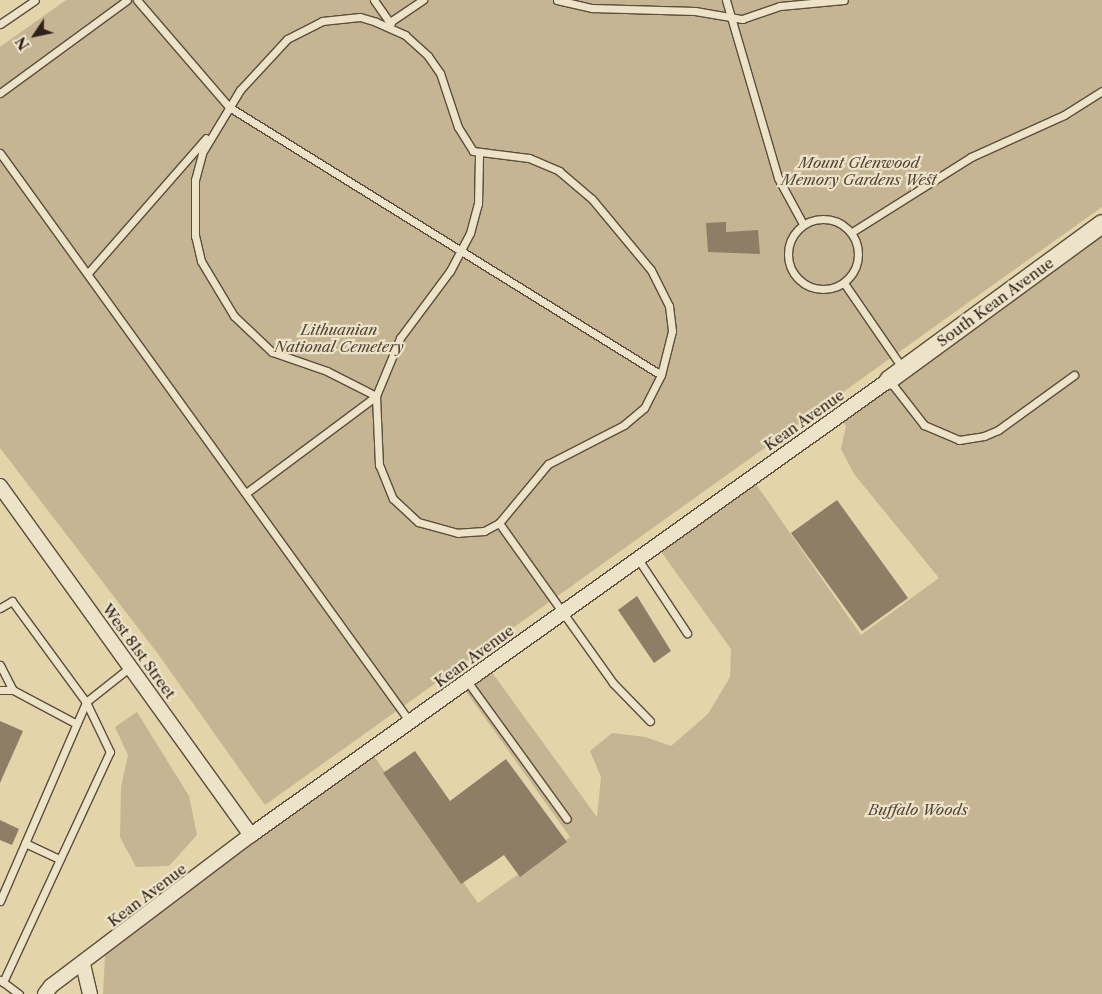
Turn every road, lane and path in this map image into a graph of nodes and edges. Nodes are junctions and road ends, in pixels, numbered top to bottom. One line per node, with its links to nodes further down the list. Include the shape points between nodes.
1 (35, 0): 11 (lane)
2 (127, 0): 14 (lane)
3 (137, 0): 15 (lane)
4 (374, 0): 10 (lane)
5 (423, 0): 10 (lane)
6 (556, 0): 9 (lane, via 592,8 682,10)
7 (726, 0): 9 (lane)
8 (844, 0): 9 (lane, via 780,6 750,19)
9 (730, 17): 19 (lane, via 778,178)
10 (390, 22): 12 (lane)
11 (0, 24)
12 (395, 30): 15 (lane, via 360,17 322,21 306,27 268,54); 18 (lane, via 416,44 440,74 458,127)
13 (1102, 91): 21 (lane, via 1064,114 972,157)
14 (0, 93)
15 (229, 106): 16 (lane); 22 (lane)
16 (212, 131): 23 (lane); 29 (lane, via 200,162 193,206 201,261 214,288 258,344 288,359 327,371)
17 (0, 153): 23 (lane)
18 (480, 154): 22 (lane, via 478,204); 26 (lane, via 529,158 559,171 592,198 631,242 669,306 671,344)
19 (802, 224): 21 (lane, via 821,218 833,219); 24 (lane, via 787,251 793,273 812,288 824,289)
20 (1102, 224): 25 (street, South Kean Avenue)
21 (852, 232): 24 (lane, via 858,260)
22 (463, 250): 26 (lane); 29 (lane, via 400,338)
23 (88, 272): 31 (lane)
24 (844, 283): 25 (lane)
25 (904, 369): 28 (street, South Kean Avenue)
26 (661, 374): 32 (lane, via 644,408 635,417 548,464)
27 (1074, 375): 28 (lane, via 998,430 966,440 929,429)
28 (889, 380): 33 (street, Kean Avenue)
29 (376, 396): 31 (lane); 32 (lane, via 379,465 384,484 400,509 418,522 446,531 484,531)
30 (0, 486): 38 (street, West 81st Street)
31 (246, 493): 44 (lane)
32 (499, 523): 35 (lane)
33 (638, 559): 35 (street, Kean Avenue); 36 (lane)
34 (0, 608): 42 (lane, via 12,601)
35 (562, 613): 39 (street, Kean Avenue); 43 (lane, via 613,683)
36 (687, 633)
37 (0, 665): 41 (lane)
38 (130, 667): 42 (lane); 47 (street, West 81st Street)
39 (467, 681): 44 (street, Kean Avenue); 46 (lane)
40 (0, 690): 41 (lane)
41 (13, 690): 45 (lane)
42 (86, 702): 45 (lane); 49 (lane, via 110,752)
43 (650, 721)
44 (410, 722): 47 (street, Kean Avenue)
45 (77, 724): 48 (lane)
46 (567, 818)
47 (251, 835): 51 (street, Kean Avenue)
48 (26, 843): 49 (lane); 50 (lane)
49 (60, 859): 52 (lane)
50 (0, 901)
51 (83, 964): 55 (street, Kean Avenue); 56 (street)
52 (2, 981): 53 (lane)
53 (19, 994)
54 (41, 994): 55 (lane)
55 (45, 994)
56 (90, 994)

